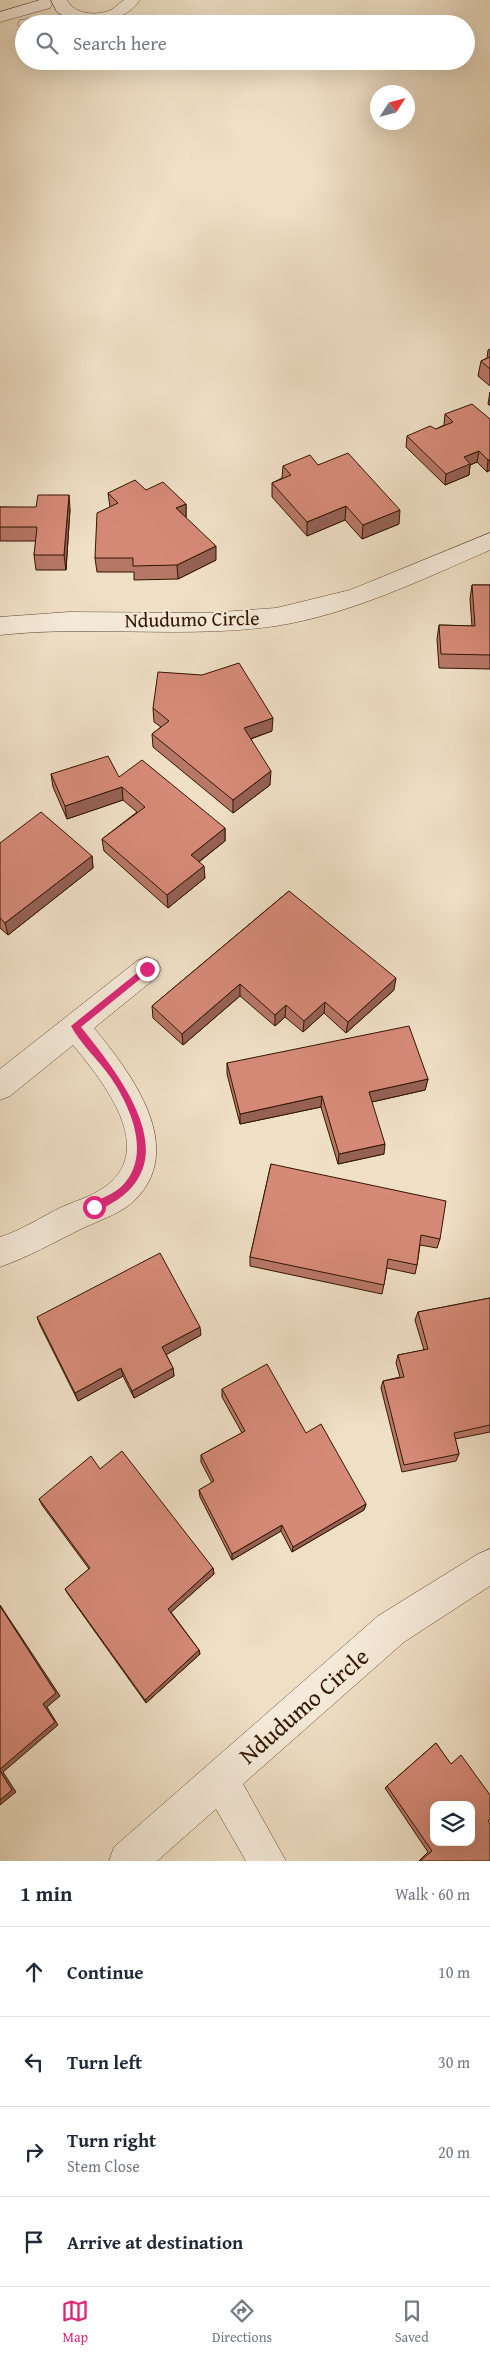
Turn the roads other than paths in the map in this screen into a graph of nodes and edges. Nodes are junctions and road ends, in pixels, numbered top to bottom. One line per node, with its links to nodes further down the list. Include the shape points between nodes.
1 (53, 0): 6 (street)
2 (59, 0): 4 (street, via 62,8)
3 (132, 0): 5 (street, via 130,6)
4 (76, 15)
5 (108, 15)
6 (0, 16)
7 (15, 26): 8 (street)
8 (0, 30)
9 (490, 540): 10 (street, Ndudumo Circle, via 336,602 277,617 217,622 36,621)
10 (0, 626)
11 (147, 969): 12 (street)
12 (75, 1026): 13 (street); 14 (street, via 114,1075 135,1113 142,1144 139,1170 123,1191)
13 (0, 1087)
14 (0, 1252)
15 (490, 1566): 16 (street, Ndudumo Circle, via 391,1629)
16 (220, 1780): 17 (street, Ndudumo Circle); 18 (street)
17 (128, 1861)
18 (267, 1861)

